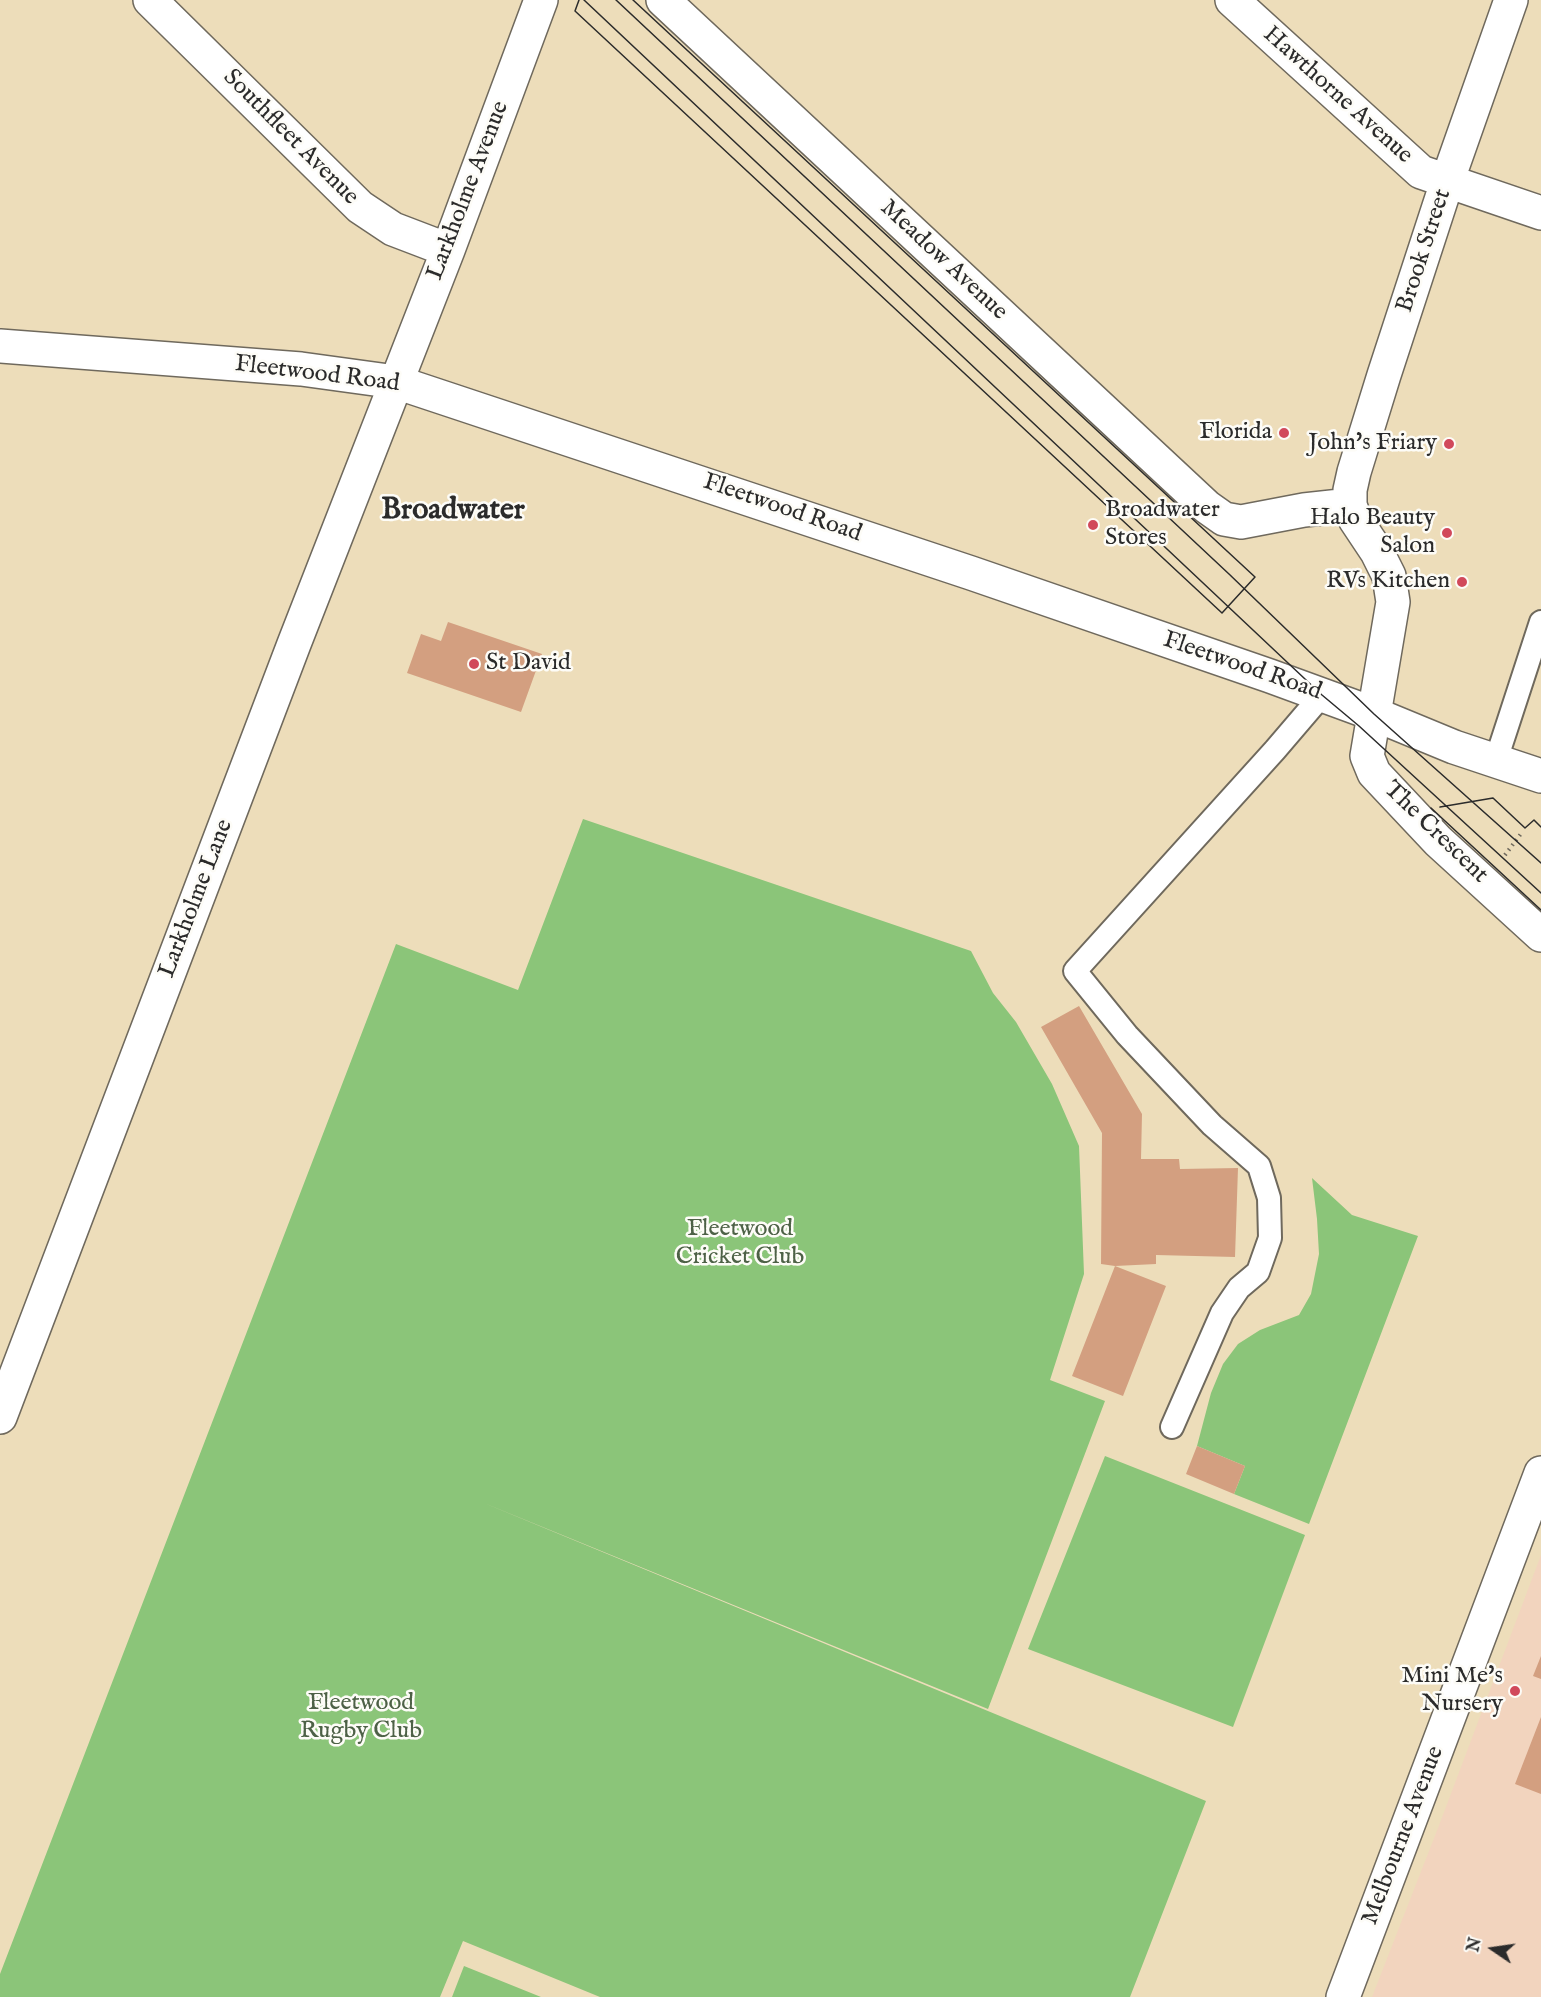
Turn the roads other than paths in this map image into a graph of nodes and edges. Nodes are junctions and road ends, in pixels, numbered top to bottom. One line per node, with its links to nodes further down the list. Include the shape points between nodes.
1 (150, 0): 8 (street, Southfleet Avenue, via 360,207 393,229)
2 (541, 0): 8 (street, Larkholme Avenue)
3 (663, 0): 11 (street, Meadow Avenue, via 1207,507 1224,519 1240,522)
4 (1232, 0): 6 (street, Hawthorne Avenue, via 1408,162)
5 (1511, 0): 6 (street, Brook Street)
6 (1447, 182): 7 (street, Hawthorne Avenue); 11 (street, Brook Street, via 1354,472)
7 (1541, 213)
8 (447, 250): 10 (street, Larkholme Avenue)
9 (0, 346): 10 (street, Fleetwood Road, via 301,369)
10 (396, 382): 13 (street, Fleetwood Road, via 971,573); 18 (street, Larkholme Lane)
11 (1350, 505): 14 (street, via 1389,576 1393,602)
12 (1541, 622): 15 (lane)
13 (1322, 695): 14 (street, Fleetwood Road); 19 (lane, via 1075,970 1127,1035 1212,1125 1259,1166 1269,1198 1269,1238 1258,1272 1239,1288 1222,1313)
14 (1374, 714): 15 (street, Fleetwood Road); 17 (street, The Crescent, via 1367,756 1374,773 1438,841)
15 (1496, 760): 16 (street, Fleetwood Road)
16 (1541, 776)
17 (1541, 935)
18 (0, 1417)
19 (1172, 1427)
20 (1541, 1473): 21 (street, Melbourne Avenue)
21 (1343, 1997)

